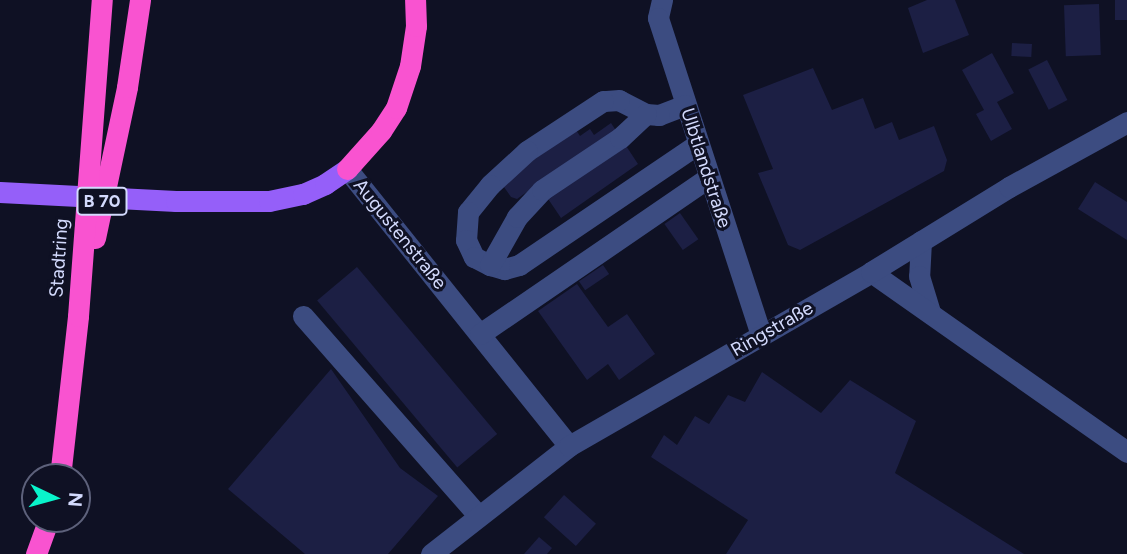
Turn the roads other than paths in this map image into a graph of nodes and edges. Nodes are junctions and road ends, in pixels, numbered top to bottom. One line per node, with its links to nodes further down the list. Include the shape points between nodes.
1 (102, 0): 16 (highway, Stadtring)
2 (140, 0): 16 (highway, B 70, via 127,87)
3 (415, 0): 9 (highway, B 70, via 410,66 396,108)
4 (662, 0): 5 (street, Ulbtlandstraße, via 658,18)
5 (685, 105): 6 (street); 8 (street, Ulbtlandstraße)
6 (652, 115): 13 (street, via 624,143 517,216); 13 (street, via 619,100 603,101 527,151 490,185 468,212 466,240 474,257)
7 (1127, 122): 12 (street, Ringstraße)
8 (698, 144): 10 (street, Ulbtlandstraße); 13 (street, via 519,265 504,269)
9 (347, 169): 11 (main road, Augustenstraße / B 70, via 303,194 269,201); 18 (street, Augustenstraße)
10 (709, 177): 18 (street); 19 (street, Ulbtlandstraße)
11 (0, 192)
12 (921, 241): 14 (street, Ringstraße); 15 (street, via 919,276)
13 (490, 265)
14 (871, 272): 15 (street); 19 (street, Ringstraße)
15 (930, 313): 21 (street)
16 (78, 316): 22 (highway, Stadtring / B 70)
17 (303, 316): 23 (street)
18 (480, 334): 20 (street, Augustenstraße)
19 (761, 335): 20 (street, Ringstraße)
20 (569, 446): 23 (street, Ringstraße)
21 (1127, 452)
22 (62, 463)
23 (479, 516): 28 (street, Ringstraße)
24 (44, 533): 26 (highway)
25 (47, 533): 27 (highway)
26 (36, 554)
27 (43, 554)
28 (431, 554)

